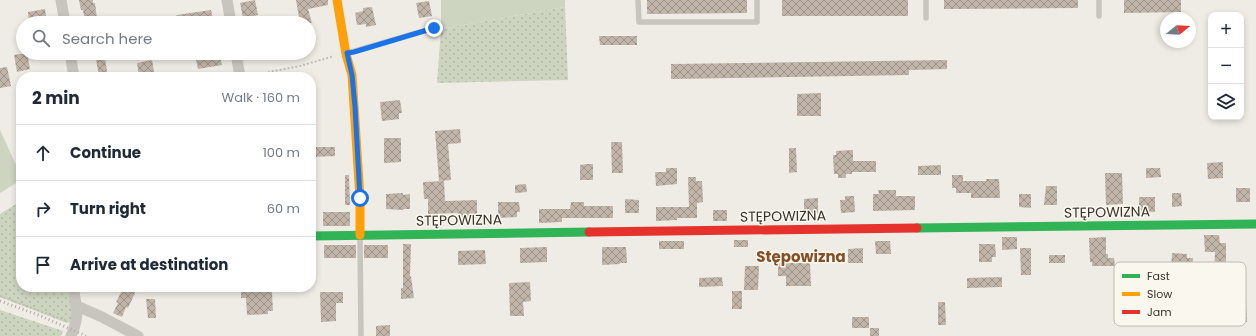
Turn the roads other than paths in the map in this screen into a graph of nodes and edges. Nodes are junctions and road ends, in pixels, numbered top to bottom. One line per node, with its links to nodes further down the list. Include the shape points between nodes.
1 (61, 0): 8 (street)
2 (227, 0): 9 (street)
3 (337, 0): 13 (street)
4 (638, 0): 5 (lane, via 639,22 758,22)
5 (757, 0)
6 (926, 0): 11 (lane)
7 (1099, 0): 10 (lane)
8 (64, 16)
9 (230, 16)
10 (1099, 16)
11 (926, 18)
12 (434, 28): 13 (lane)
13 (347, 53): 19 (street, via 355,107)
14 (71, 60): 16 (street)
15 (237, 60): 17 (street)
16 (73, 72)
17 (239, 72)
18 (1256, 224): 19 (street, STĘPOWIZNA)
19 (360, 235): 20 (street, STĘPOWIZNA); 25 (lane)
20 (316, 236)
21 (74, 292): 22 (street)
22 (77, 306): 23 (street, via 76,323); 24 (street)
23 (70, 336)
24 (138, 336)
25 (361, 336)

